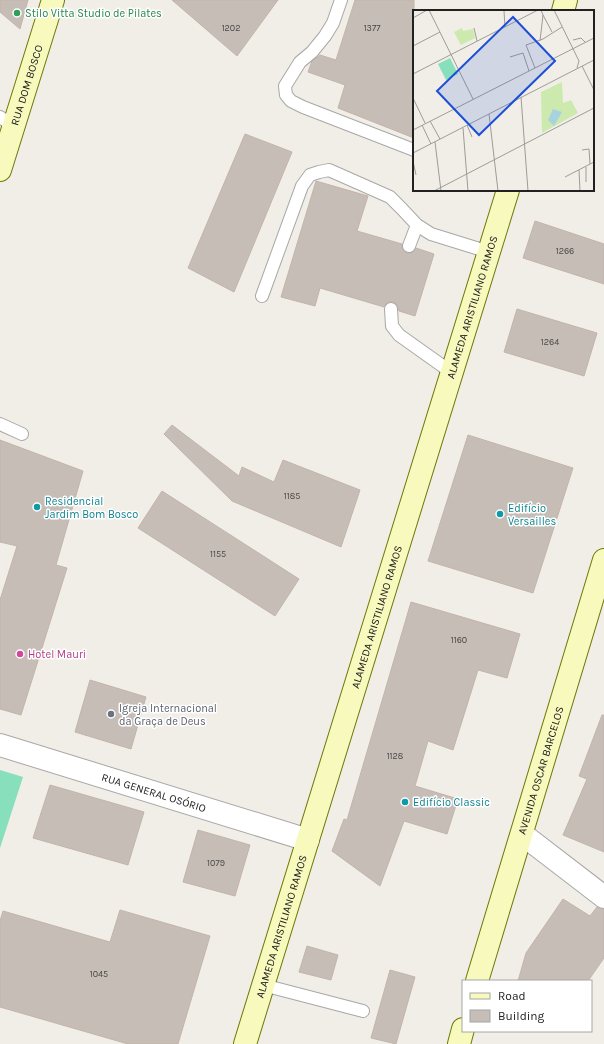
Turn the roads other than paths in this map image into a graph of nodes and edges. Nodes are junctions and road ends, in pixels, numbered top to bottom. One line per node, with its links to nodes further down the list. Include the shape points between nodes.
1 (52, 0): 5 (main road, RUA DOM BOSCO)
2 (341, 0): 6 (lane, via 333,23 325,36 300,62 285,86 286,94 291,100 303,106)
3 (566, 0): 4 (main road)
4 (563, 10)
5 (7, 122): 7 (main road, RUA DOM BOSCO)
6 (413, 150)
7 (0, 170)
8 (508, 191): 11 (main road, ALAMEDA ARISTILIANO RAMOS)
9 (416, 225): 10 (lane); 11 (lane, via 431,234); 12 (lane, via 390,197 329,170 310,175 302,186)
10 (409, 246)
11 (489, 252): 14 (main road, ALAMEDA ARISTILIANO RAMOS)
12 (262, 296)
13 (391, 309): 14 (lane, via 392,326 399,335)
14 (451, 372): 20 (main road, ALAMEDA ARISTILIANO RAMOS)
15 (0, 424): 16 (lane)
16 (22, 434)
17 (604, 560): 19 (main road, AVENIDA OSCAR BARCELOS)
18 (0, 745): 20 (street, RUA GENERAL OSÓRIO)
19 (522, 834): 21 (street); 22 (main road, AVENIDA OSCAR BARCELOS)
20 (308, 840): 23 (main road, ALAMEDA ARISTILIANO RAMOS)
21 (604, 897)
22 (478, 980)
23 (263, 985): 24 (lane); 26 (main road, ALAMEDA ARISTILIANO RAMOS)
24 (362, 1011)
25 (462, 1032): 27 (main road)
26 (245, 1044)
27 (459, 1044)

